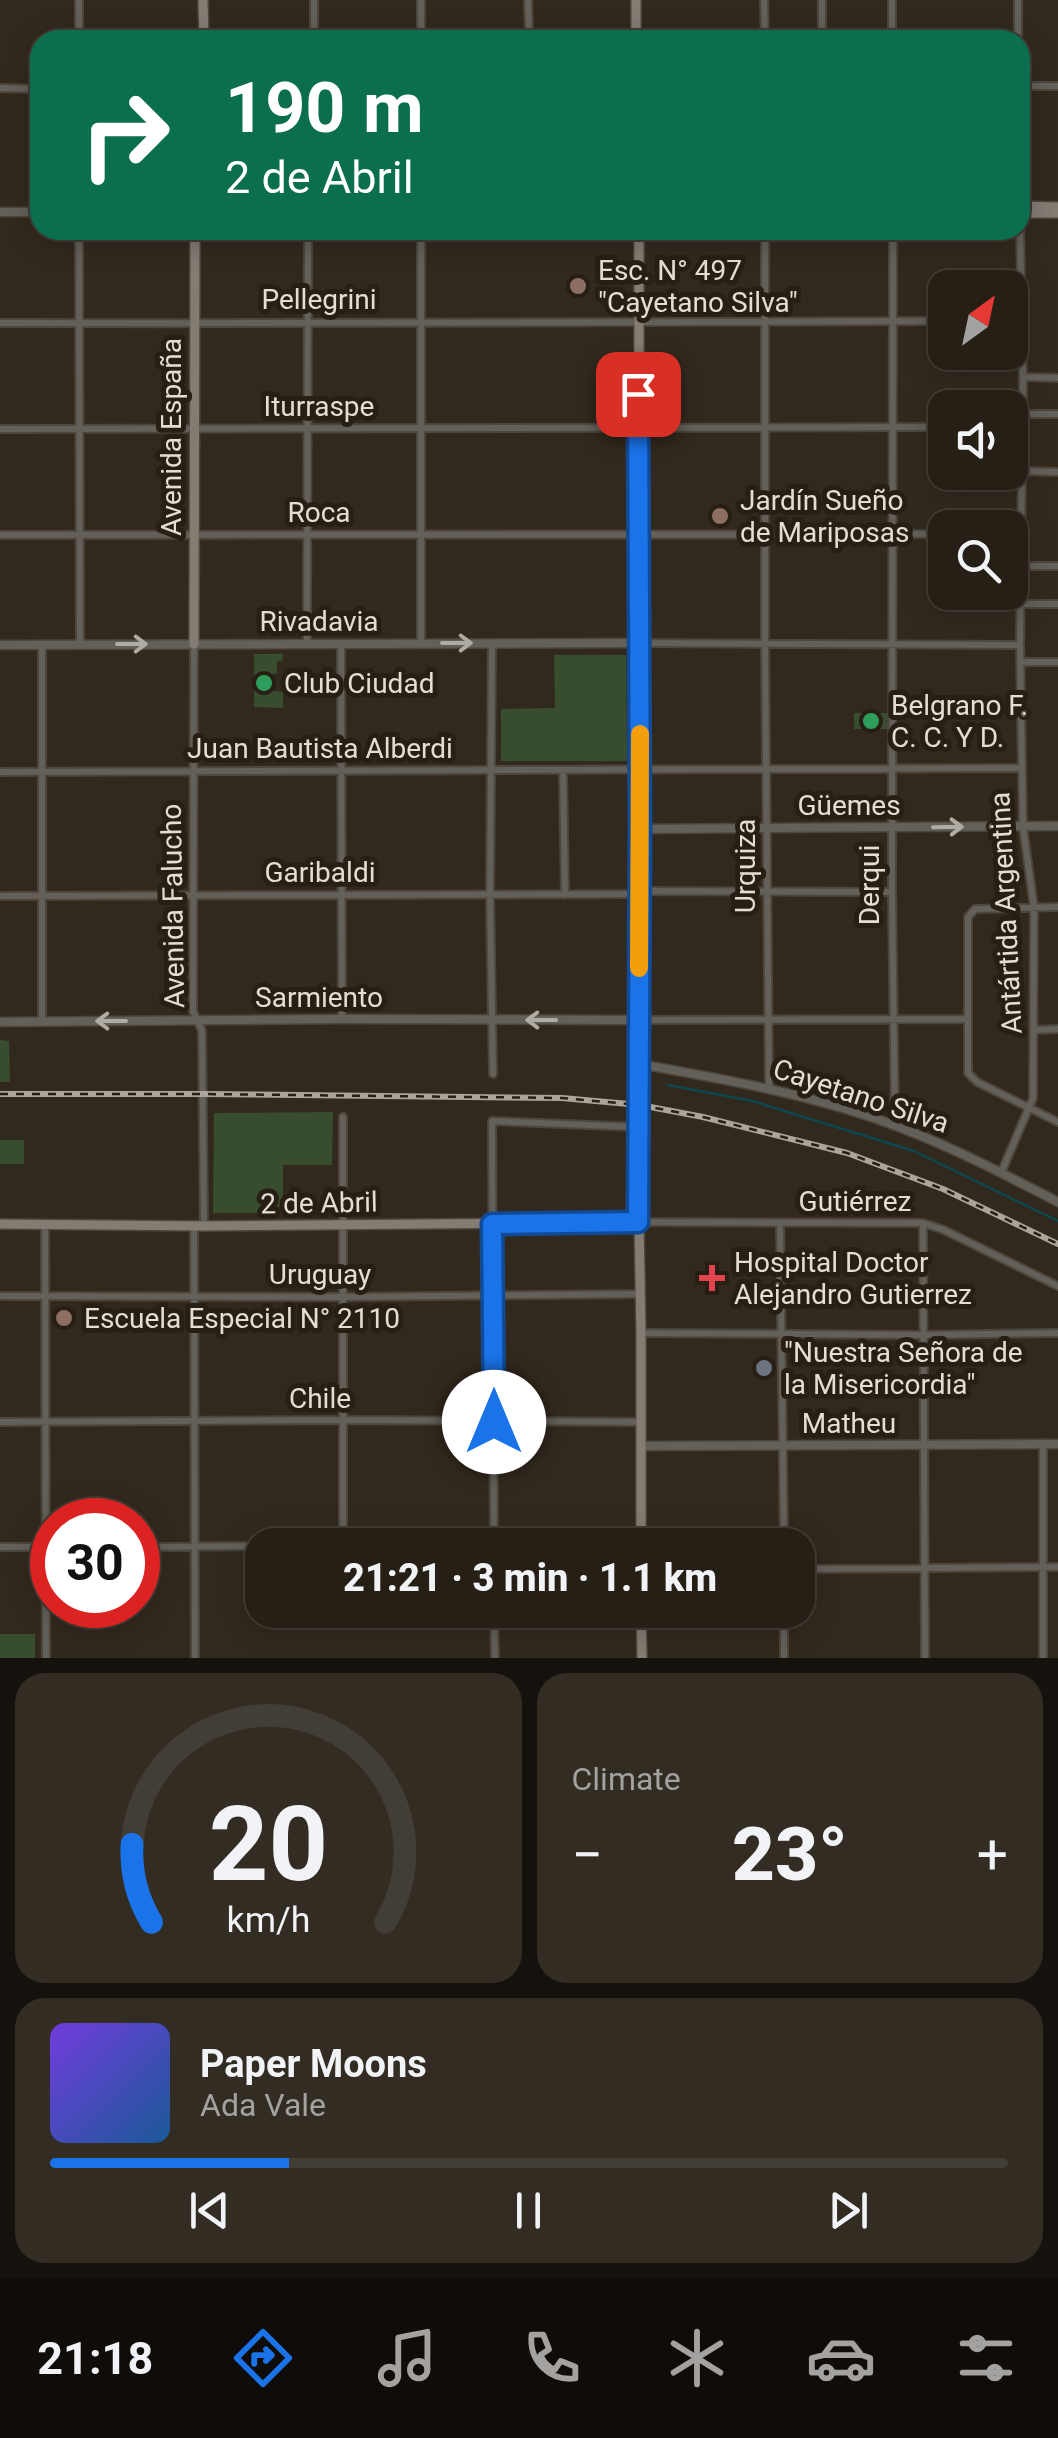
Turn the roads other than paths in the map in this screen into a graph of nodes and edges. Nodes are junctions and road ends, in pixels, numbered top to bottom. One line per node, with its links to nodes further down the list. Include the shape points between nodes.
1 (79, 0): 11 (street)
2 (203, 0): 12 (main road)
3 (314, 0): 13 (street)
4 (421, 0): 14 (street)
5 (528, 0): 15 (street)
6 (636, 0): 16 (main road)
7 (764, 0): 17 (street)
8 (822, 0): 18 (street)
9 (892, 0): 19 (street)
10 (1018, 0): 20 (street)
11 (79, 30)
12 (204, 30)
13 (314, 30)
14 (420, 30)
15 (529, 30)
16 (636, 30)
17 (764, 30)
18 (822, 30)
19 (892, 30)
20 (1018, 30)
21 (1030, 86): 22 (street)
22 (1058, 86)
23 (0, 88): 24 (street)
24 (30, 89)
25 (1030, 210): 26 (main road)
26 (1058, 210)
27 (0, 212): 28 (street)
28 (30, 212)
29 (79, 240): 45 (street)
30 (195, 240): 42 (main road, Avenida España)
31 (308, 240): 43 (street)
32 (422, 240): 39 (street)
33 (639, 240): 46 (main road)
34 (765, 240): 44 (street, Urquiza)
35 (893, 240): 40 (street, Derqui)
36 (1020, 240): 37 (street, Antártida Argentina)
37 (1021, 270)
38 (928, 320): 40 (street, Pellegrini)
39 (420, 321): 43 (street, Pellegrini); 46 (street, Pellegrini); 57 (street)
40 (893, 321): 44 (street, Pellegrini); 53 (street, Derqui)
41 (0, 322): 45 (street, Pellegrini)
42 (193, 322): 43 (street, Pellegrini); 45 (street, Pellegrini); 61 (main road, Avenida España)
43 (308, 322): 56 (street)
44 (764, 322): 46 (street, Pellegrini); 54 (street, Urquiza)
45 (79, 323): 60 (street)
46 (637, 324): 58 (main road)
47 (1023, 370): 48 (street, Antártida Argentina)
48 (1023, 378): 49 (street); 50 (street, Antártida Argentina)
49 (1058, 378)
50 (1023, 390)
51 (1028, 414): 52 (street)
52 (1058, 414)
53 (894, 426): 54 (street, Iturraspe); 55 (street, Iturraspe); 67 (street, Derqui)
54 (766, 427): 58 (street, Iturraspe); 66 (street, Urquiza)
55 (928, 427)
56 (306, 428): 57 (street, Iturraspe); 61 (street, Iturraspe); 65 (street)
57 (420, 428): 58 (street, Iturraspe); 71 (street)
58 (638, 428): 72 (main road)
59 (0, 429): 60 (street, Iturraspe)
60 (80, 429): 61 (street, Iturraspe); 64 (street)
61 (193, 430): 70 (main road, Avenida España)
62 (1028, 471): 63 (street)
63 (1058, 472)
64 (81, 534): 69 (street, Roca); 70 (street, Roca); 80 (street)
65 (306, 534): 70 (street, Roca); 71 (street, Roca); 82 (street)
66 (765, 534): 67 (street, Roca); 72 (street, Roca); 87 (street, Urquiza)
67 (893, 534): 68 (street, Roca); 88 (street, Derqui)
68 (928, 534)
69 (0, 535)
70 (194, 535): 81 (main road, Avenida España)
71 (421, 535): 72 (street, Roca); 84 (street)
72 (638, 535): 79 (main road)
73 (1028, 566): 74 (street)
74 (1058, 566)
75 (1028, 604): 76 (street)
76 (1058, 604)
77 (1020, 610): 89 (street, Antártida Argentina)
78 (492, 643): 79 (street, Rivadavia); 84 (street, Rivadavia, one-way to 78); 94 (street)
79 (639, 643): 87 (street); 96 (main road)
80 (80, 644): 81 (street, Rivadavia, one-way to 81); 86 (street, Rivadavia)
81 (194, 644): 82 (street, Rivadavia); 101 (street, Avenida Falucho)
82 (306, 644): 83 (street, Rivadavia)
83 (341, 644): 84 (street, Rivadavia); 93 (street)
84 (421, 644)
85 (0, 645): 86 (street, Rivadavia)
86 (42, 645): 99 (street)
87 (765, 645): 88 (street); 97 (street, Urquiza)
88 (892, 645): 89 (street); 98 (street, Derqui)
89 (1020, 645): 90 (street, Antártida Argentina)
90 (1021, 662): 91 (street); 92 (street, Antártida Argentina)
91 (1058, 662)
92 (1022, 768): 98 (street, Juan Bautista Alberdi); 102 (street, Antártida Argentina)
93 (340, 770): 94 (street, Juan Bautista Alberdi); 101 (street, Juan Bautista Alberdi); 110 (street)
94 (490, 770): 95 (street, Juan Bautista Alberdi); 113 (street)
95 (563, 770): 96 (street, Juan Bautista Alberdi); 111 (street)
96 (640, 770): 97 (street, Juan Bautista Alberdi); 106 (main road)
97 (767, 770): 98 (street, Juan Bautista Alberdi); 104 (street, Urquiza)
98 (892, 770): 105 (street, Derqui)
99 (42, 771): 100 (street, Juan Bautista Alberdi); 101 (street, Juan Bautista Alberdi); 115 (street)
100 (0, 772)
101 (192, 772): 112 (street, Avenida Falucho)
102 (1023, 826): 103 (street, Güemes); 105 (street, Güemes, one-way to 102); 116 (street, Antártida Argentina)
103 (1058, 826)
104 (768, 828): 105 (street, Güemes); 106 (street, Güemes); 108 (street, Urquiza)
105 (892, 828): 109 (street, Derqui)
106 (640, 829): 107 (main road)
107 (639, 892): 108 (street, Garibaldi); 111 (street, Garibaldi); 122 (main road)
108 (768, 892): 109 (street, Garibaldi); 123 (street, Urquiza)
109 (892, 892): 119 (street, Derqui)
110 (342, 894): 112 (street, Garibaldi); 113 (street, Garibaldi); 118 (street)
111 (565, 894): 113 (street, Garibaldi)
112 (192, 895): 115 (street, Garibaldi); 125 (street, Avenida Falucho)
113 (490, 895): 121 (street)
114 (0, 896): 115 (street, Garibaldi)
115 (44, 896): 124 (street)
116 (1034, 907): 117 (street); 120 (street, via 975,908 968,917); 127 (street, Antártida Argentina)
117 (1058, 908)
118 (342, 1019): 121 (street, Sarmiento); 125 (street, Sarmiento)
119 (892, 1019): 120 (street); 123 (street); 135 (street, Derqui)
120 (967, 1019): 132 (street, via 968,1073)
121 (491, 1020): 122 (street, Sarmiento, one-way to 121); 130 (street)
122 (639, 1020): 123 (street); 129 (main road)
123 (768, 1020): 131 (street, Urquiza)
124 (42, 1021): 125 (street, Sarmiento, one-way to 124); 126 (street, Sarmiento)
125 (197, 1021): 146 (street, Avenida Falucho)
126 (0, 1022)
127 (1035, 1030): 128 (street); 132 (street, Antártida Argentina)
128 (1058, 1030)
129 (639, 1064): 131 (street, Cayetano Silva); 136 (main road)
130 (493, 1074)
131 (770, 1087): 135 (street, Cayetano Silva)
132 (1030, 1108): 134 (street); 137 (street, Antártida Argentina)
133 (343, 1117): 145 (street)
134 (1058, 1122)
135 (895, 1125): 137 (street, Cayetano Silva)
136 (639, 1127): 139 (main road); 143 (street, via 492,1120)
137 (1001, 1173): 138 (street, Cayetano Silva)
138 (1058, 1202)
139 (638, 1222): 143 (main road, 2 de Abril); 144 (street, Gutiérrez); 148 (main road)
140 (923, 1223): 144 (street, Gutiérrez); 147 (street, Gutiérrez); 157 (street)
141 (0, 1224): 142 (main road, 2 de Abril)
142 (45, 1224): 146 (main road, 2 de Abril); 150 (street)
143 (492, 1224): 145 (main road, 2 de Abril); 151 (street)
144 (780, 1224): 155 (street)
145 (343, 1225): 146 (main road, 2 de Abril); 153 (street)
146 (199, 1226): 152 (street, Avenida Falucho)
147 (1058, 1286)
148 (640, 1294): 151 (street, Uruguay); 154 (main road)
149 (0, 1296): 150 (street, Uruguay)
150 (44, 1296): 152 (street, Uruguay); 160 (street)
151 (494, 1296): 153 (street, Uruguay); 162 (street)
152 (194, 1297): 153 (street, Uruguay); 161 (street, Avenida Falucho)
153 (342, 1297): 158 (street)
154 (642, 1333): 155 (street); 163 (main road)
155 (782, 1333): 157 (street); 168 (street)
156 (1058, 1333): 157 (street)
157 (923, 1334): 166 (street)
158 (343, 1420): 161 (street, Chile); 162 (street, Chile); 170 (street)
159 (0, 1422): 160 (street, Chile)
160 (45, 1422): 161 (street, Chile); 169 (street)
161 (195, 1422): 176 (street, Avenida Falucho)
162 (494, 1422): 163 (street, Chile); 171 (street)
163 (641, 1422): 167 (main road)
164 (1043, 1444): 165 (street, Matheu); 166 (street, Matheu); 180 (street)
165 (1058, 1444)
166 (923, 1445): 168 (street, Matheu); 179 (street)
167 (640, 1446): 168 (street, Matheu); 172 (main road)
168 (783, 1446): 173 (street)
169 (47, 1498)
170 (343, 1528)
171 (494, 1528)
172 (641, 1528)
173 (784, 1528)
174 (30, 1546): 178 (street)
175 (160, 1546): 176 (street)
176 (195, 1546): 177 (street); 188 (street, Avenida Falucho)
177 (245, 1546)
178 (0, 1547)
179 (924, 1568): 180 (street); 182 (street); 192 (street)
180 (1044, 1568): 181 (street); 193 (street)
181 (1058, 1568)
182 (815, 1569)
183 (47, 1628): 187 (street)
184 (494, 1628): 189 (street)
185 (641, 1628): 190 (main road)
186 (784, 1628): 191 (street)
187 (46, 1658)
188 (195, 1658)
189 (495, 1658)
190 (642, 1658)
191 (784, 1658)
192 (925, 1658)
193 (1043, 1658)

